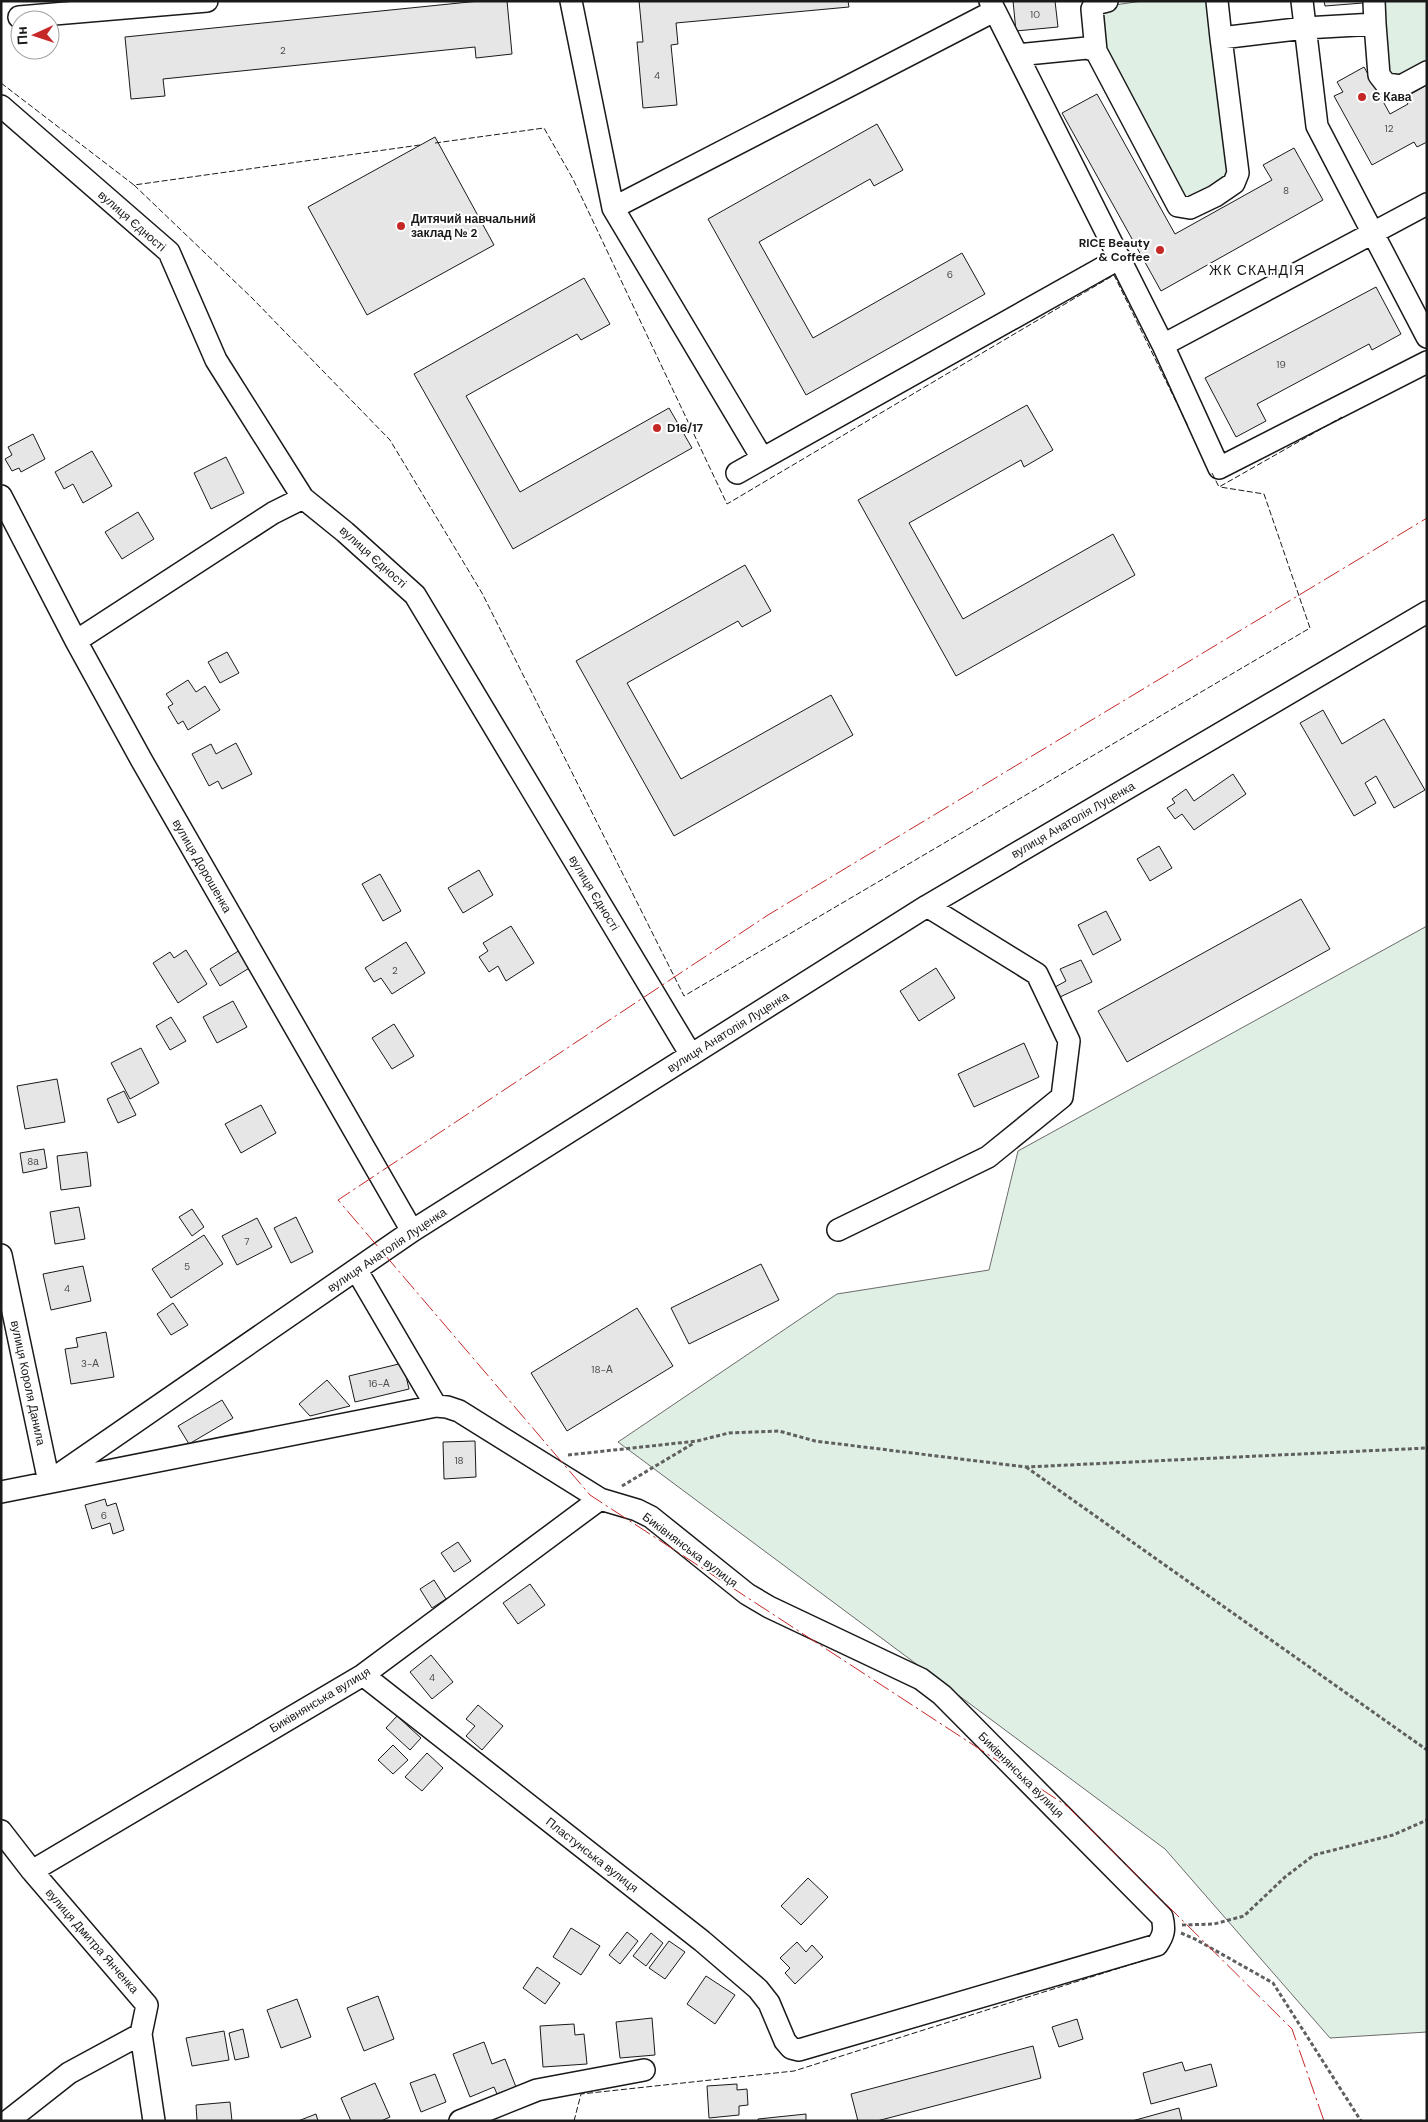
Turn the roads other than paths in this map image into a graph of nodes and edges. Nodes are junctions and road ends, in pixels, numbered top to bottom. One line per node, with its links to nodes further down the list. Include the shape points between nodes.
1 (207, 1): 8 (street)
2 (571, 1): 17 (street)
3 (1108, 1): 12 (street, via 1095,4 1092,9)
4 (1217, 1): 11 (street)
5 (1302, 1): 10 (street)
6 (1374, 1): 9 (street)
7 (992, 6): 13 (street); 17 (street)
8 (60, 14)
9 (1375, 24): 10 (street); 14 (street, via 1378,75 1386,84 1401,86)
10 (1305, 28): 11 (street); 18 (street, via 1317,126)
11 (1221, 38): 12 (street, via 1238,173 1234,183 1190,208 1178,206)
12 (1096, 51): 13 (street, via 1087,48)
13 (1017, 55): 19 (street)
14 (1427, 72)
15 (1, 106): 26 (street, вулиця Єдності, via 169,252 216,360)
16 (1427, 204): 18 (street)
17 (613, 208): 23 (street)
18 (1374, 233): 20 (street); 21 (street)
19 (1120, 258): 21 (street); 23 (street)
20 (1427, 337)
21 (1163, 345): 22 (street, via 1219,468)
22 (1427, 362)
23 (762, 458): 24 (street)
24 (737, 473)
25 (1, 496): 28 (street, вулиця Дорошенка)
26 (303, 498): 28 (street); 30 (street, вулиця Єдності, via 415,595)
27 (1424, 621): 29 (street, вулиця Анатолія Луценка)
28 (76, 641): 32 (street, вулиця Дорошенка)
29 (927, 906): 30 (street, вулиця Анатолія Луценка); 31 (street, via 1037,974 1070,1041 1062,1097 988,1157)
30 (692, 1055): 32 (street, вулиця Анатолія Луценка)
31 (838, 1230)
32 (412, 1231): 34 (street, вулиця Анатолія Луценка)
33 (1, 1255): 36 (street, вулиця Короля Данила)
34 (357, 1271): 35 (street); 36 (street, вулиця Анатолія Луценка)
35 (436, 1406): 36 (street, вулиця Анатолія Луценка); 38 (street, вулиця Анатолія Луценка, via 458,1411)
36 (49, 1482): 37 (street, вулиця Анатолія Луценка)
37 (1, 1492)
38 (600, 1498): 39 (street, Биківнянська вулиця); 43 (street, Биківнянська вулиця, via 652,1517 747,1594 921,1680 942,1695 1162,1917 1161,1935)
39 (363, 1675): 41 (street, Биківнянська вулиця); 43 (street, Пластунська вулиця, via 702,1941 758,1990 769,2003 785,2041 791,2048)
40 (1, 1831): 41 (street, вулиця Дмитра Янченка)
41 (32, 1871): 42 (street, вулиця Дмитра Янченка, via 147,2005)
42 (141, 2034): 45 (street, via 69,2074); 46 (street, вулиця Дмитра Янченка)
43 (799, 2050)
44 (644, 2070): 47 (street, via 537,2090)
45 (8, 2121)
46 (154, 2121)
47 (460, 2121)

